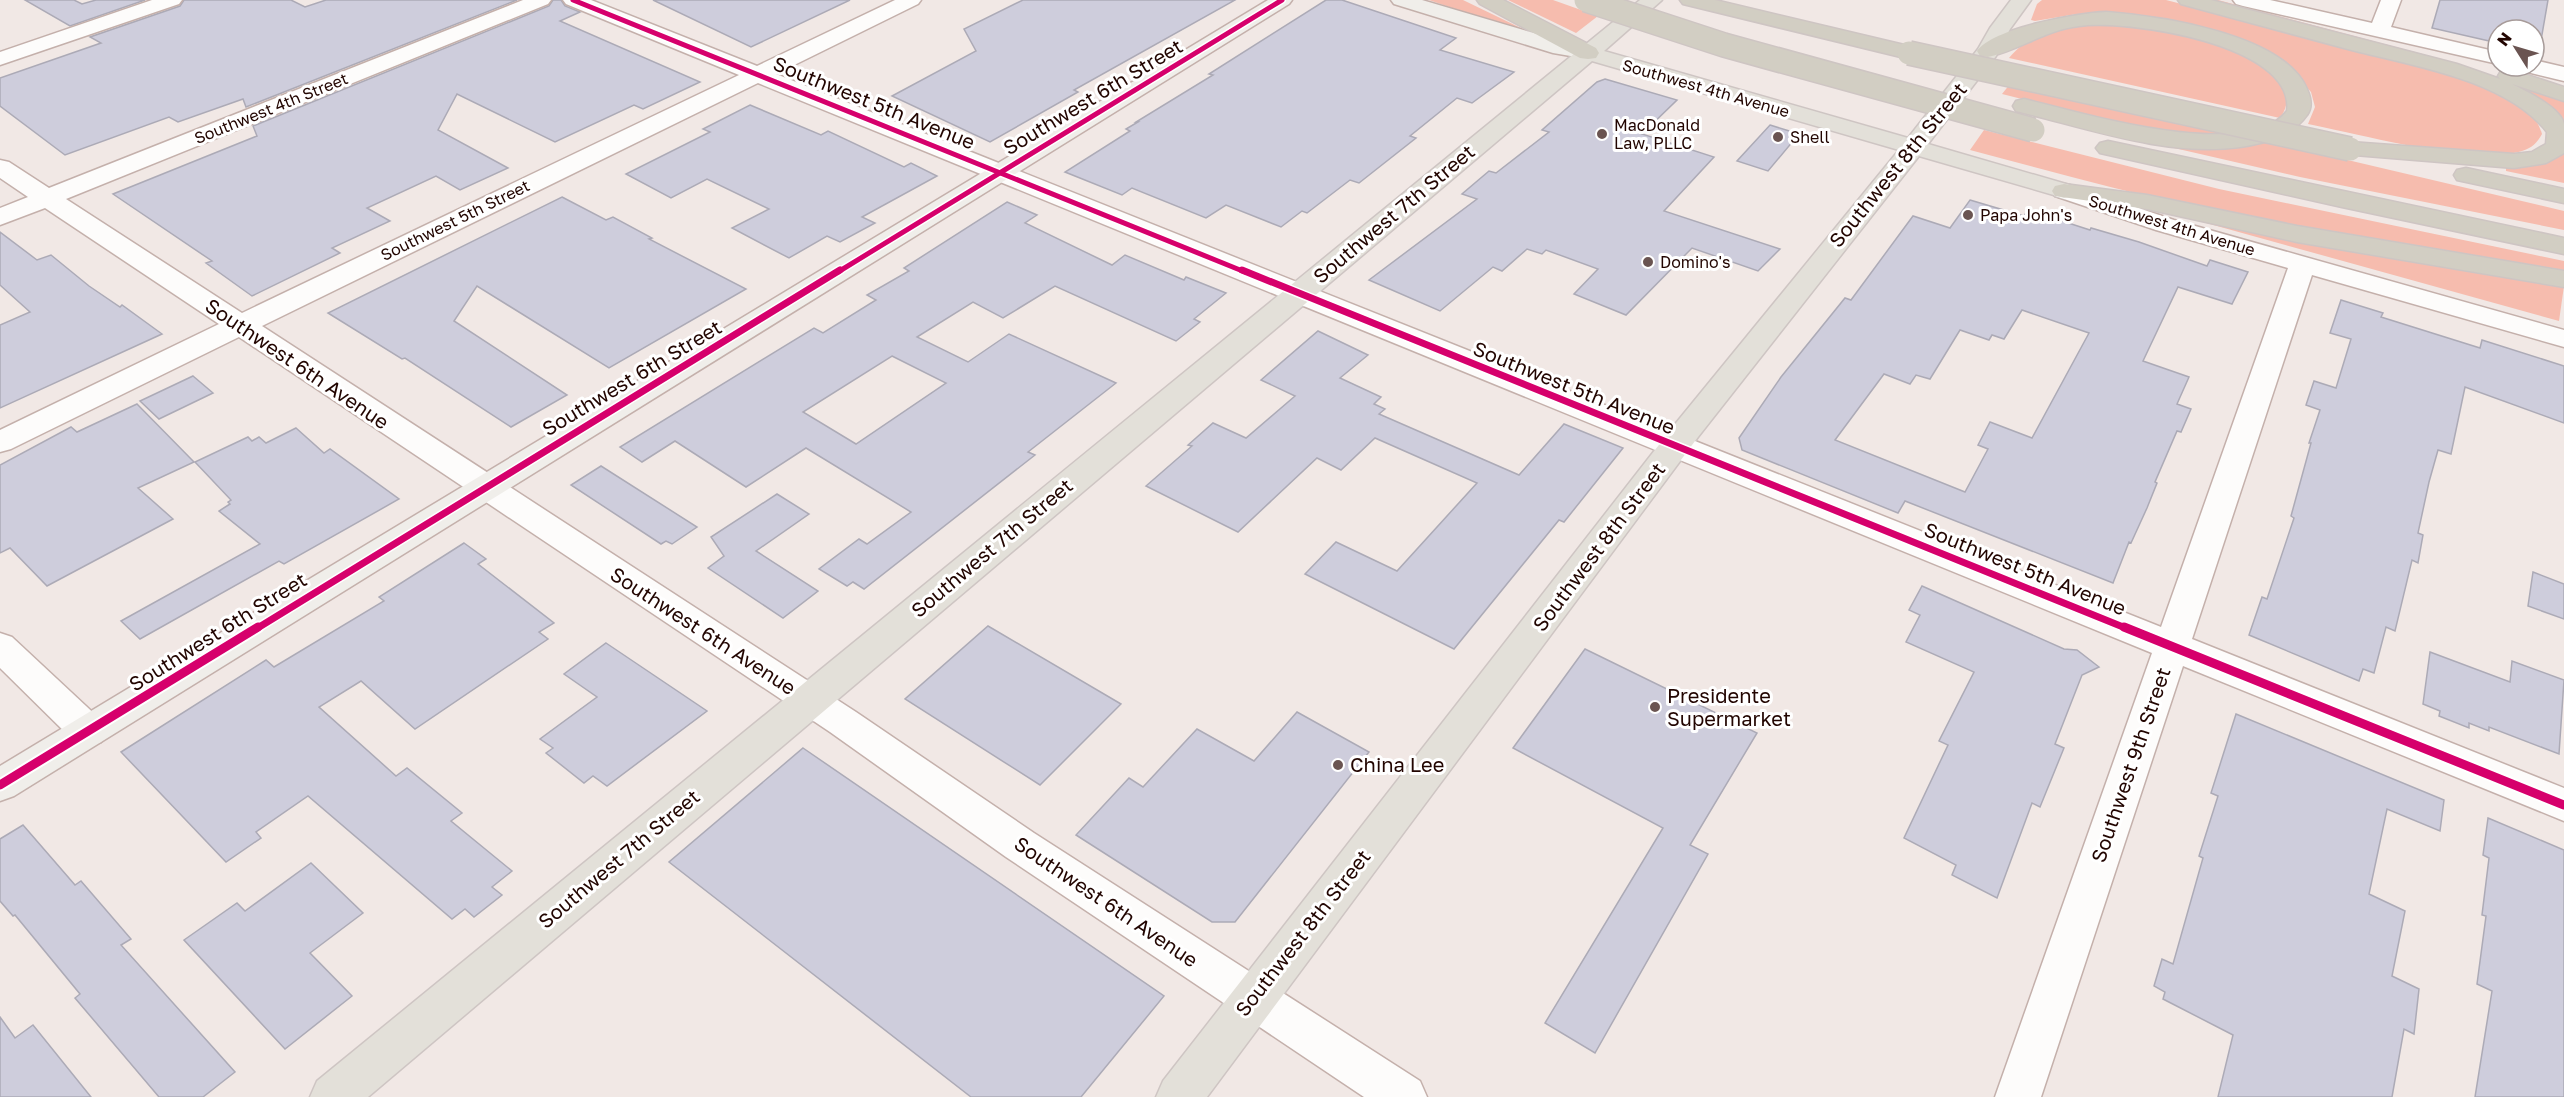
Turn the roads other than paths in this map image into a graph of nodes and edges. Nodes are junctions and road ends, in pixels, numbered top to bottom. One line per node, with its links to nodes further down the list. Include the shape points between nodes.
1 (172, 0): 20 (street)
2 (541, 0): 31 (street, Southwest 4th Street)
3 (573, 0): 22 (street, Southwest 5th Avenue)
4 (911, 0): 22 (street, Southwest 5th Street)
5 (1282, 0): 28 (street, Southwest 6th Street)
6 (1401, 0): 18 (street, Southwest 4th Avenue)
7 (1487, 0): 18 (highway)
8 (1586, 0): 33 (highway, bridge, via 1724,45 2033,130)
9 (1646, 0): 17 (highway, via 2004,100 2179,139 2244,140 2283,129 2294,119 2299,98 2294,85 2257,55 2224,40 2160,23 2105,18 2060,23 2040,27)
10 (1652, 0): 18 (main road, Southwest 7th Street)
11 (1690, 0): 26 (highway, bridge)
12 (2021, 0): 17 (main road, Southwest 8th Street)
13 (2241, 0): 16 (street); 24 (highway)
14 (2391, 0): 16 (street)
15 (2189, 1): 26 (highway, via 2485,81 2523,98 2546,115 2559,131 2557,147 2538,158 2514,161)
16 (2380, 30): 19 (street)
17 (1988, 51): 25 (main road, Southwest 8th Street)
18 (1588, 53): 25 (main road, Southwest 4th Avenue); 36 (main road, Southwest 7th Street)
19 (2486, 55)
20 (0, 59)
21 (2546, 70): 23 (street)
22 (757, 74): 28 (street, Southwest 5th Avenue); 37 (street, Southwest 5th Street)
23 (2564, 74)
24 (2564, 94)
25 (1914, 148): 29 (main road, Southwest 4th Avenue); 40 (main road, Southwest 8th Street)
26 (2350, 149): 30 (highway)
27 (0, 167): 31 (street, Southwest 6th Avenue)
28 (1000, 172): 36 (street, Southwest 5th Avenue); 41 (street, Southwest 6th Street)
29 (2064, 191): 34 (street, Southwest 4th Avenue, via 2155,222); 35 (highway, via 2147,202 2296,234)
30 (2564, 196)
31 (46, 198): 32 (street, Southwest 4th Street); 37 (street, Southwest 6th Avenue)
32 (0, 217)
33 (2564, 246)
34 (2303, 263): 38 (street, Southwest 4th Avenue); 43 (street, Southwest 9th Street)
35 (2564, 279)
36 (1298, 294): 40 (street, Southwest 5th Avenue); 44 (main road, Southwest 7th Street)
37 (240, 325): 39 (street, Southwest 5th Street); 41 (street, Southwest 6th Avenue)
38 (2564, 339)
39 (0, 442)
40 (1675, 446): 43 (street, Southwest 5th Avenue); 48 (main road, Southwest 8th Street)
41 (485, 488): 44 (street, Southwest 6th Avenue); 45 (street, Southwest 6th Street)
42 (0, 646): 45 (street)
43 (2171, 647): 47 (street, Southwest 5th Avenue); 52 (street, Southwest 9th Street)
44 (810, 701): 48 (street, Southwest 6th Avenue); 49 (main road, Southwest 7th Street)
45 (88, 731): 46 (street, Southwest 6th Street)
46 (0, 785)
47 (2564, 805)
48 (1252, 998): 50 (main road, Southwest 8th Street); 51 (street, Southwest 6th Avenue)
49 (333, 1097)
50 (1179, 1097)
51 (1404, 1097)
52 (2018, 1097)

